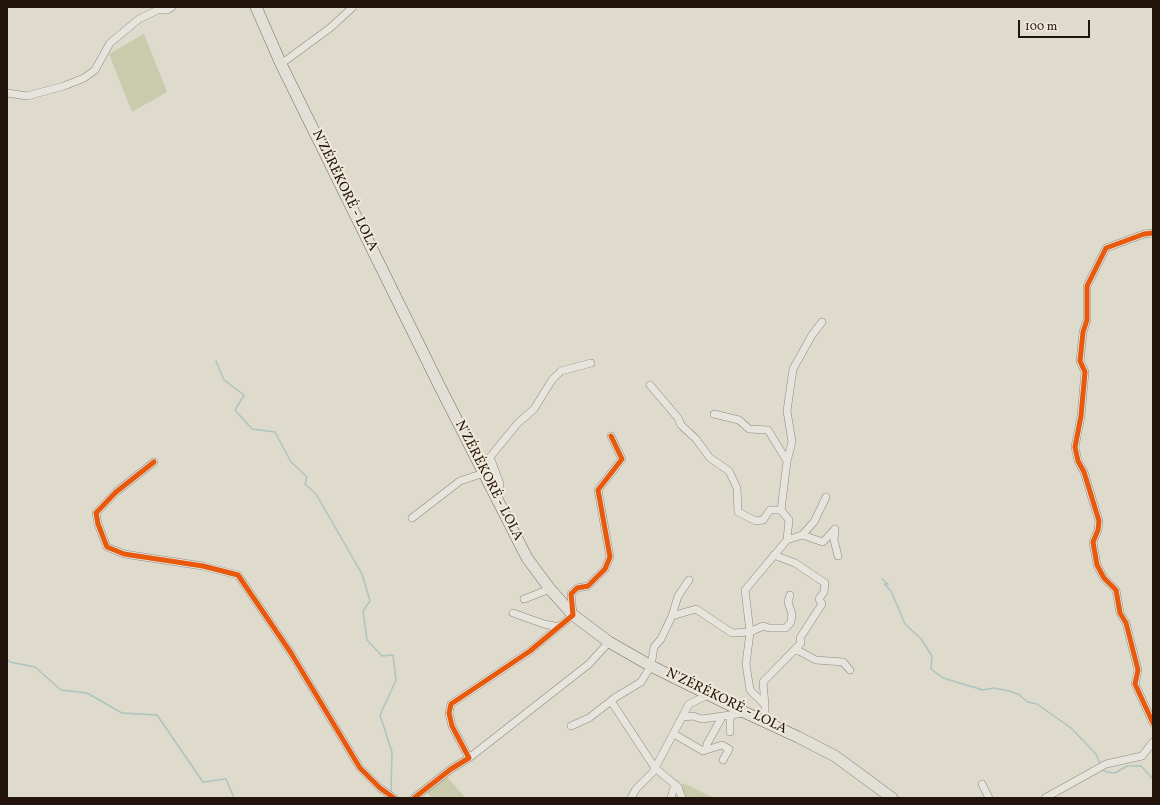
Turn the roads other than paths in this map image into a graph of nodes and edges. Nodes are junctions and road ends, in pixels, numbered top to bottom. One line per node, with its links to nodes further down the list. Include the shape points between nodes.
1 (172, 7): 5 (street, via 139,19 110,44 95,70 84,78 27,96)
2 (256, 7): 4 (highway, N'ZÉRÉKORÉ - LOLA)
3 (353, 7): 4 (street, via 330,28)
4 (281, 64): 14 (highway, N'ZÉRÉKORÉ - LOLA)
5 (7, 93)
6 (1153, 233): 44 (street, via 1106,248 1087,286 1087,320 1080,361 1085,372 1075,447 1099,521 1093,542 1097,565 1104,578 1116,590 1120,613 1126,623 1138,670 1135,684)
7 (822, 322): 12 (street, via 793,369 787,411 792,442)
8 (591, 363): 16 (street, via 561,371 552,380 534,409 518,423 490,457 500,484)
9 (650, 384): 17 (street, via 710,458 729,471 737,488 738,512 756,521 763,520 770,510)
10 (714, 414): 12 (street, via 739,420 750,429 768,430)
11 (611, 436): 28 (street, via 622,459 598,490 610,557 605,569 588,586 576,588 571,594)
12 (787, 461): 17 (street)
13 (154, 462): 55 (street, via 116,492 96,512 107,547 124,554 204,566 238,575 291,653 360,768)
14 (484, 472): 16 (highway, N'ZÉRÉKORÉ - LOLA); 18 (street, via 460,481)
15 (826, 497): 19 (street, via 814,522)
16 (497, 498): 24 (highway, N'ZÉRÉKORÉ - LOLA, via 527,558)
17 (782, 510): 20 (street, via 789,520)
18 (412, 518)
19 (802, 535): 20 (street); 22 (street, via 824,542 835,529 834,540)
20 (787, 540): 21 (street)
21 (774, 555): 31 (street, via 745,590); 33 (street, via 795,563 825,583 820,599 822,604)
22 (838, 556)
23 (689, 580): 29 (street, via 678,596)
24 (550, 589): 26 (street); 28 (highway, N'ZÉRÉKORÉ - LOLA)
25 (790, 595): 31 (street, via 788,602 792,614 791,622 786,628 763,626)
26 (524, 599)
27 (513, 613): 30 (street)
28 (573, 615): 30 (street); 32 (highway, N'ZÉRÉKORÉ - LOLA)
29 (672, 616): 31 (street, via 696,609 732,633); 34 (street, via 661,639 654,647)
30 (559, 627): 50 (street, via 530,651 451,704 449,713 452,726)
31 (750, 632): 38 (street, via 746,664 750,690)
32 (609, 642): 34 (highway, N'ZÉRÉKORÉ - LOLA); 50 (street, via 589,664)
33 (794, 651): 35 (street, via 816,660 843,662); 38 (street, via 763,682)
34 (651, 666): 36 (highway, N'ZÉRÉKORÉ - LOLA); 37 (street, via 641,682)
35 (850, 670)
36 (710, 694): 39 (highway, N'ZÉRÉKORÉ - LOLA); 41 (street, via 689,704)
37 (611, 701): 45 (street, via 589,718); 52 (street)
38 (765, 705): 43 (street)
39 (746, 713): 40 (street); 43 (highway, N'ZÉRÉKORÉ - LOLA)
40 (732, 714): 42 (street); 46 (street)
41 (683, 717): 42 (street); 47 (street)
42 (722, 717): 49 (street)
43 (765, 721): 60 (highway, N'ZÉRÉKORÉ - LOLA, via 835,756)
44 (1153, 723)
45 (571, 726)
46 (730, 732)
47 (674, 734): 49 (street, via 703,751); 52 (street)
48 (1153, 742): 62 (street, via 1142,756 1106,764)
49 (706, 750): 51 (street, via 722,745 729,749)
50 (470, 758): 56 (street, via 450,769)
51 (723, 760)
52 (655, 768): 53 (street); 57 (street)
53 (675, 784): 58 (street); 59 (street)
54 (982, 784): 61 (street)
55 (394, 798)
56 (414, 798)
57 (631, 798)
58 (671, 798)
59 (682, 798)
60 (892, 798)
61 (988, 798)
62 (1045, 798)

